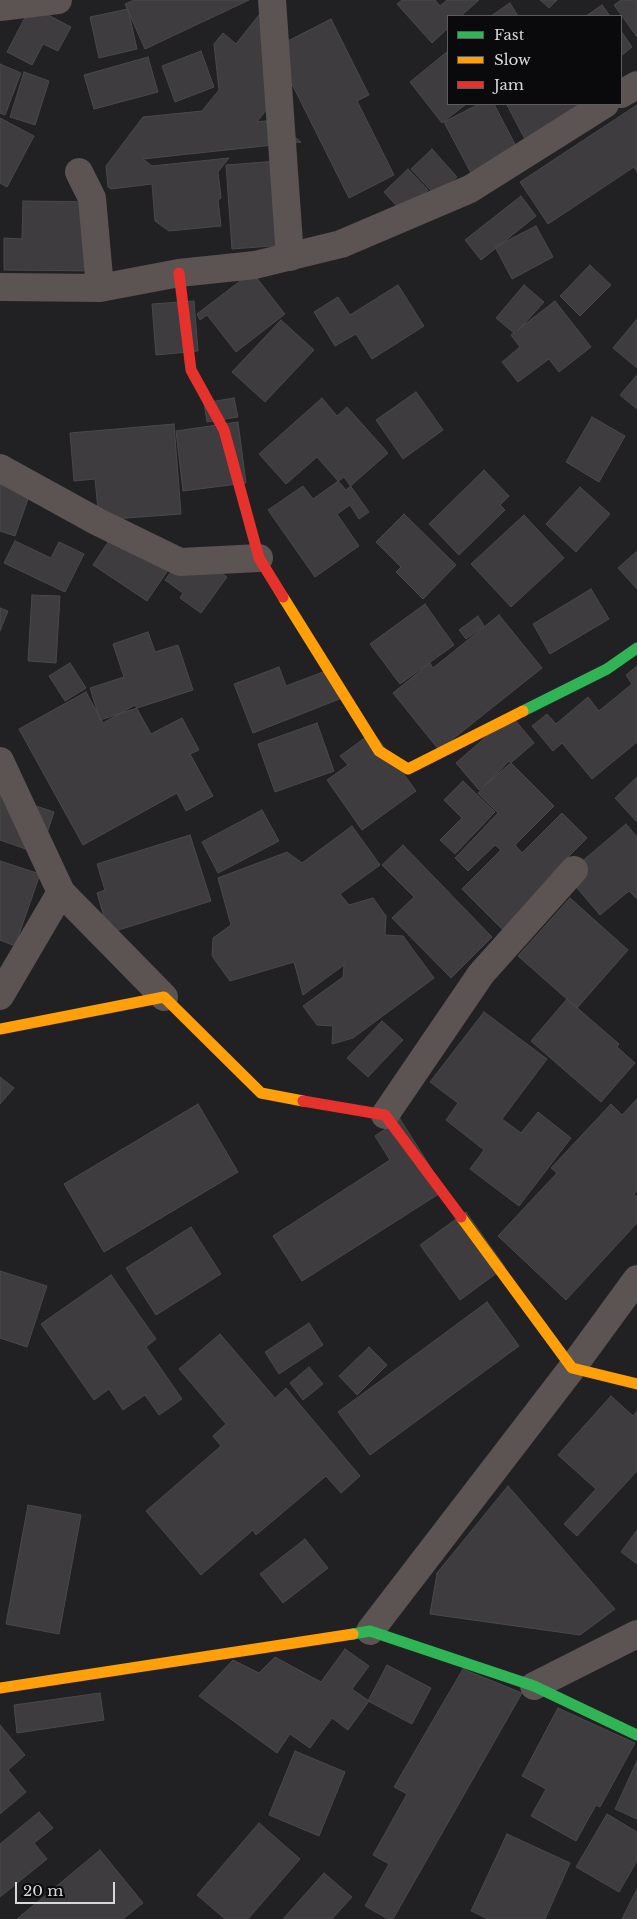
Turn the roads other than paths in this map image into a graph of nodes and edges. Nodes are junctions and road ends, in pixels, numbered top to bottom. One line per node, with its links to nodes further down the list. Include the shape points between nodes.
1 (58, 0): 3 (street)
2 (272, 0): 8 (street)
3 (0, 7)
4 (637, 85): 5 (street)
5 (622, 93)
6 (603, 105): 8 (street, via 470,189 341,244)
7 (79, 172): 11 (street, via 92,198)
8 (290, 257): 9 (street, via 255,265)
9 (179, 273): 11 (street); 13 (street, via 191,370 224,430)
10 (0, 287): 11 (street)
11 (100, 288)
12 (0, 468): 13 (street, via 98,522 180,562)
13 (259, 558): 14 (street, via 379,751 408,769 607,669)
14 (637, 648)
15 (0, 761): 17 (street)
16 (574, 870): 21 (street, via 480,974)
17 (61, 892): 18 (street); 19 (street)
18 (0, 996)
19 (164, 998): 20 (street); 21 (street, via 261,1093)
20 (0, 1029)
21 (385, 1115): 23 (street)
22 (637, 1279): 23 (street)
23 (572, 1368): 24 (street); 25 (street)
24 (637, 1384)
25 (370, 1631): 27 (street); 28 (street)
26 (637, 1634): 27 (street)
27 (534, 1686): 29 (street)
28 (0, 1688)
29 (637, 1735)

